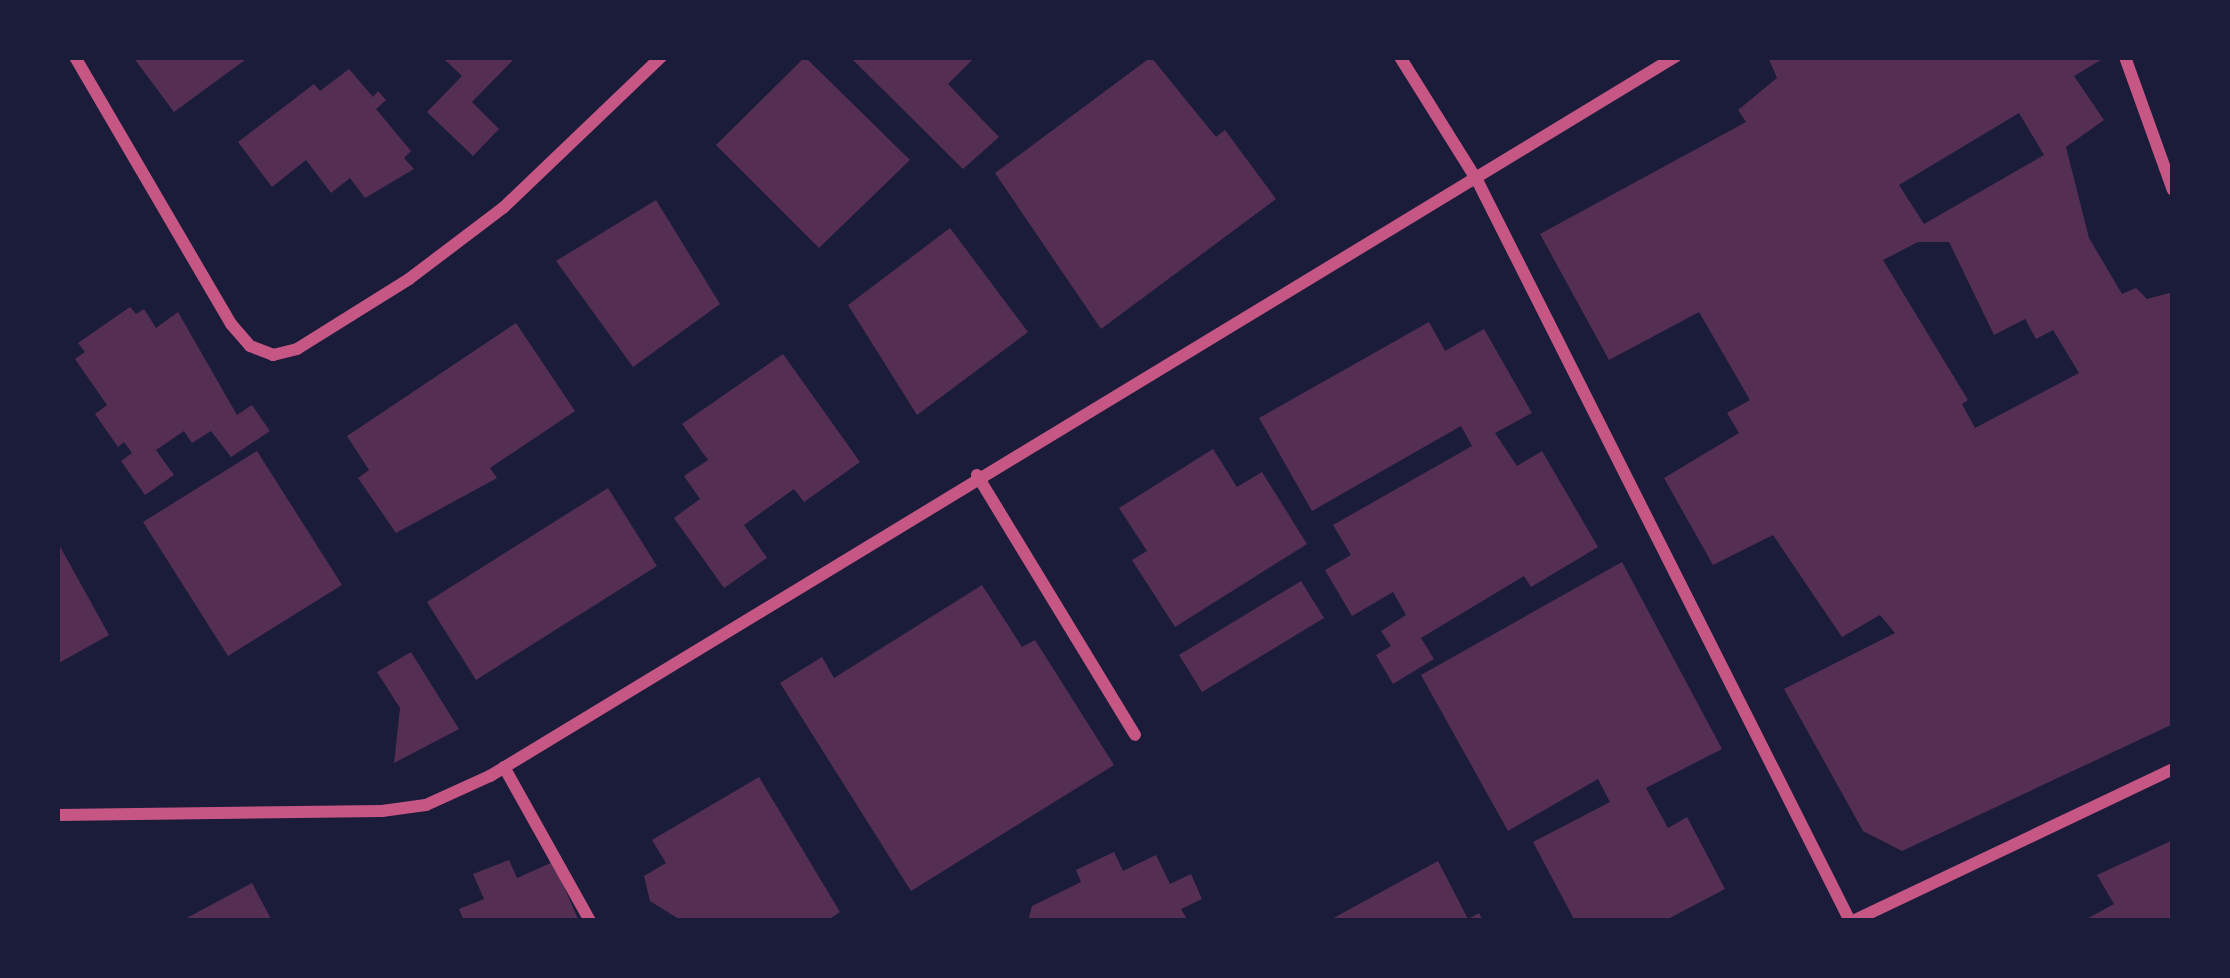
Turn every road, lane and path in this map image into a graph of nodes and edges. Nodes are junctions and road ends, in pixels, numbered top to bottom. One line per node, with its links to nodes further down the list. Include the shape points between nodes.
1 (75, 57): 2 (street, via 231,325 250,346 273,355 297,349 409,279 503,208)
2 (661, 57)
3 (1400, 57): 6 (street)
4 (1676, 57): 6 (street)
5 (2125, 57): 7 (street)
6 (1477, 180): 8 (street); 14 (street)
7 (2173, 190)
8 (977, 475): 9 (street); 10 (street)
9 (1135, 735)
10 (504, 767): 12 (street, via 426,805 382,811); 13 (street)
11 (2173, 769): 14 (street)
12 (57, 815)
13 (590, 921)
14 (1852, 921)

